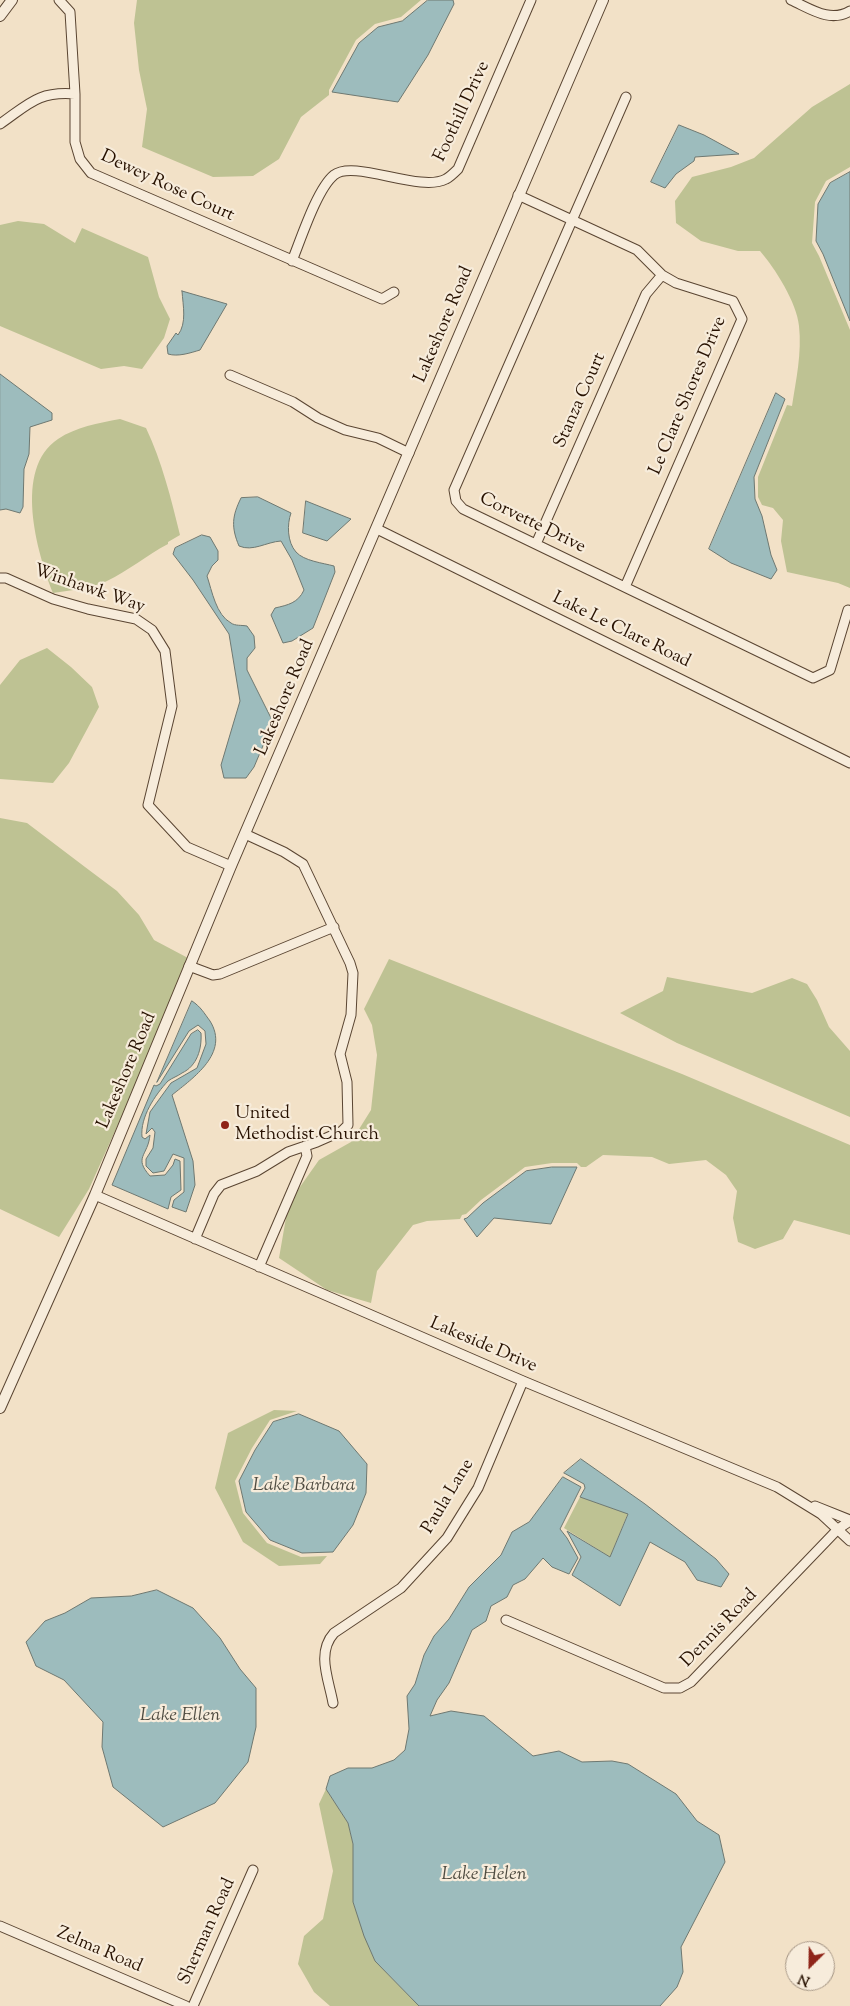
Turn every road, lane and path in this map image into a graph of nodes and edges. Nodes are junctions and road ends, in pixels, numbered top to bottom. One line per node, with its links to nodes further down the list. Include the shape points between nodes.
1 (12, 0): 7 (street)
2 (59, 0): 8 (street, Dewey Rose Court, via 70,12)
3 (531, 0): 13 (street, Foothill Drive, via 458,169 447,179 433,183 350,171 335,174 323,186)
4 (603, 0): 11 (street, Lakeshore Road)
5 (791, 0): 6 (street, via 830,17)
6 (850, 11)
7 (0, 16)
8 (75, 94): 10 (street, via 57,92 39,97); 13 (street, Dewey Rose Court, via 75,142 80,159 91,173)
9 (626, 97): 12 (street, Corvette Drive)
10 (0, 124)
11 (518, 195): 12 (street, Le Clare Shores Drive); 17 (street, Lakeshore Road)
12 (572, 220): 14 (street, Le Clare Shores Drive, via 636,250); 19 (street, Corvette Drive, via 454,490 456,502 463,509)
13 (292, 261): 15 (street, Dewey Rose Court, via 382,299)
14 (662, 275): 19 (street, Stanza Court, via 646,294); 21 (street, Le Clare Shores Drive, via 676,283 732,301 742,319)
15 (394, 292)
16 (230, 375): 17 (street, via 293,402 344,430 378,438)
17 (409, 453): 18 (street, Lakeshore Road)
18 (377, 530): 23 (street, Lake Le Clare Road); 24 (street, Lakeshore Road)
19 (536, 544): 21 (street, Corvette Drive)
20 (0, 578): 25 (street, Winhawk Way, via 88,609 136,619 152,630 165,651 172,706 148,805 187,847)
21 (625, 587): 22 (street, Corvette Drive, via 813,678 830,670)
22 (848, 610)
23 (850, 763)
24 (245, 834): 25 (street, Lakeshore Road); 26 (street, via 303,864)
25 (231, 866): 27 (street, Lakeshore Road)
26 (334, 927): 27 (street, via 220,974 213,975); 28 (street, via 352,973 350,1015 340,1054 347,1082 349,1118 342,1131)
27 (190, 966): 29 (street, Lakeshore Road)
28 (305, 1146): 30 (street, via 221,1185); 31 (street, via 307,1156)
29 (94, 1195): 30 (street, Lakeside Drive); 33 (street, Lakeshore Road)
30 (195, 1239): 31 (street, Lakeside Drive)
31 (259, 1267): 32 (street, Lakeside Drive)
32 (523, 1381): 35 (street, Lakeside Drive, via 777,1487); 40 (street, Paula Lane, via 478,1488 447,1538 401,1588 327,1641 324,1656)
33 (2, 1396): 34 (street, Lakeshore Road)
34 (0, 1408)
35 (802, 1501): 36 (street); 37 (street, Lakeside Drive)
36 (850, 1520): 37 (street, Dennis Road)
37 (838, 1529): 38 (street, Lakeside Drive); 39 (street, Dennis Road, via 690,1682 680,1688 664,1688)
38 (850, 1541)
39 (506, 1620)
40 (334, 1703)
41 (253, 1870): 44 (street, Sherman Road)
42 (0, 1926): 43 (street, Zelma Road)
43 (186, 2006)
44 (194, 2006)

